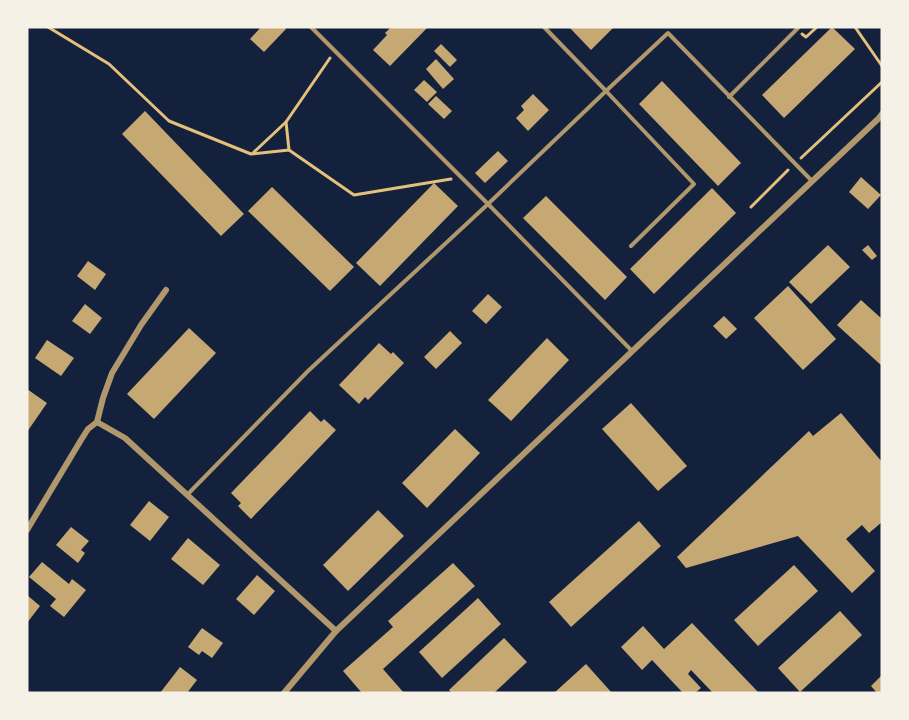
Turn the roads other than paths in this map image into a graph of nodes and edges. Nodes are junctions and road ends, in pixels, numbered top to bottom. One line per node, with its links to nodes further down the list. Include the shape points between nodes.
1 (310, 27): 10 (lane)
2 (544, 27): 6 (lane)
3 (667, 27): 5 (lane)
4 (800, 27): 7 (lane)
5 (668, 33): 6 (lane); 7 (lane)
6 (606, 90): 10 (lane); 11 (lane, via 694,184)
7 (729, 97): 9 (lane)
8 (882, 114): 9 (street)
9 (812, 181): 13 (street)
10 (488, 204): 13 (lane); 15 (lane, via 308,371)
11 (632, 246)
12 (166, 290): 14 (street, via 112,373)
13 (632, 351): 17 (street)
14 (97, 422): 15 (street, via 125,438); 16 (street, via 88,429)
15 (187, 495): 17 (street)
16 (27, 530)
17 (336, 631): 18 (street)
18 (284, 693)

